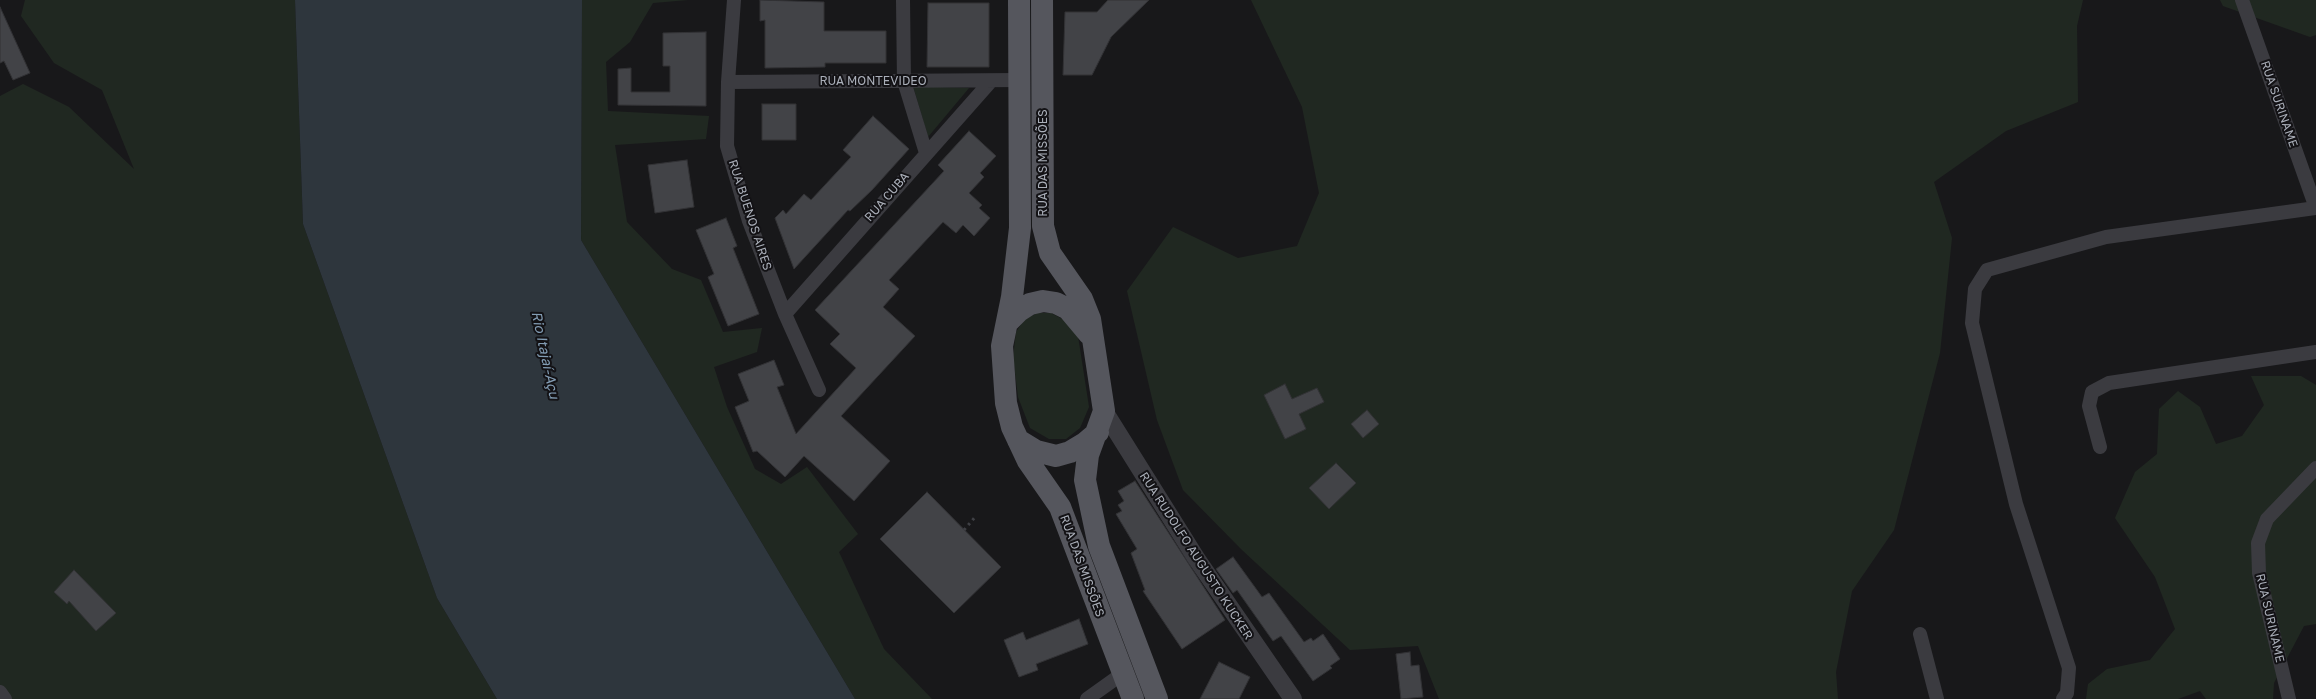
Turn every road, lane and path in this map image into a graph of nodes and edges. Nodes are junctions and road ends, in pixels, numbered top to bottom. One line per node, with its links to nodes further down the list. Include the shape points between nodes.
1 (734, 0): 9 (street, RUA BUENOS AIRES)
2 (903, 0): 8 (street)
3 (1019, 0): 7 (main road, RUA DAS MISSÕES)
4 (1042, 0): 14 (main road, RUA DAS MISSÕES, via 1043,226 1050,253 1082,299)
5 (2242, 0): 11 (street, RUA SURINAME)
6 (990, 80): 7 (street, RUA MONTEVIDEO); 8 (street, RUA MONTEVIDEO); 10 (street, RUA CUBA)
7 (1019, 80): 13 (main road, RUA DAS MISSÕES, via 1020,228)
8 (904, 81): 9 (street, RUA MONTEVIDEO); 10 (street)
9 (728, 82): 12 (street, RUA BUENOS AIRES, via 727,146 749,221)
10 (926, 153): 12 (street, RUA CUBA)
11 (2316, 208): 32 (street, via 2106,237 1987,270 1975,290 1972,323 2013,495 2069,668 2068,693)
12 (785, 314): 16 (street, RUA BUENOS AIRES)
13 (1008, 322): 14 (main road, via 1030,304 1056,303 1068,308); 18 (main road, via 1002,346 1003,378 1006,403)
14 (1095, 344): 17 (main road)
15 (2316, 352): 19 (street, via 2109,383 2092,392 2089,406)
16 (819, 390)
17 (1101, 421): 18 (main road, via 1078,448 1056,456 1036,451); 29 (main road, RUA DAS MISSÕES, via 1088,455 1085,480 1099,546); 30 (street, RUA RUDOLFO AUGUSTO KUCKER)
18 (1018, 440): 24 (main road, RUA DAS MISSÕES, via 1028,462 1060,507)
19 (2100, 447)
20 (2316, 468): 33 (street, RUA SURINAME, via 2267,518 2258,543 2259,573)
21 (976, 516): 22 (path)
22 (964, 530)
23 (1920, 634): 31 (street)
24 (1122, 674): 27 (street); 28 (main road, RUA DAS MISSÕES)
25 (0, 692): 26 (street)
26 (5, 699)
27 (1087, 699)
28 (1133, 699)
29 (1158, 699)
30 (1293, 699)
31 (1937, 699)
32 (2063, 699)
33 (2289, 699)

